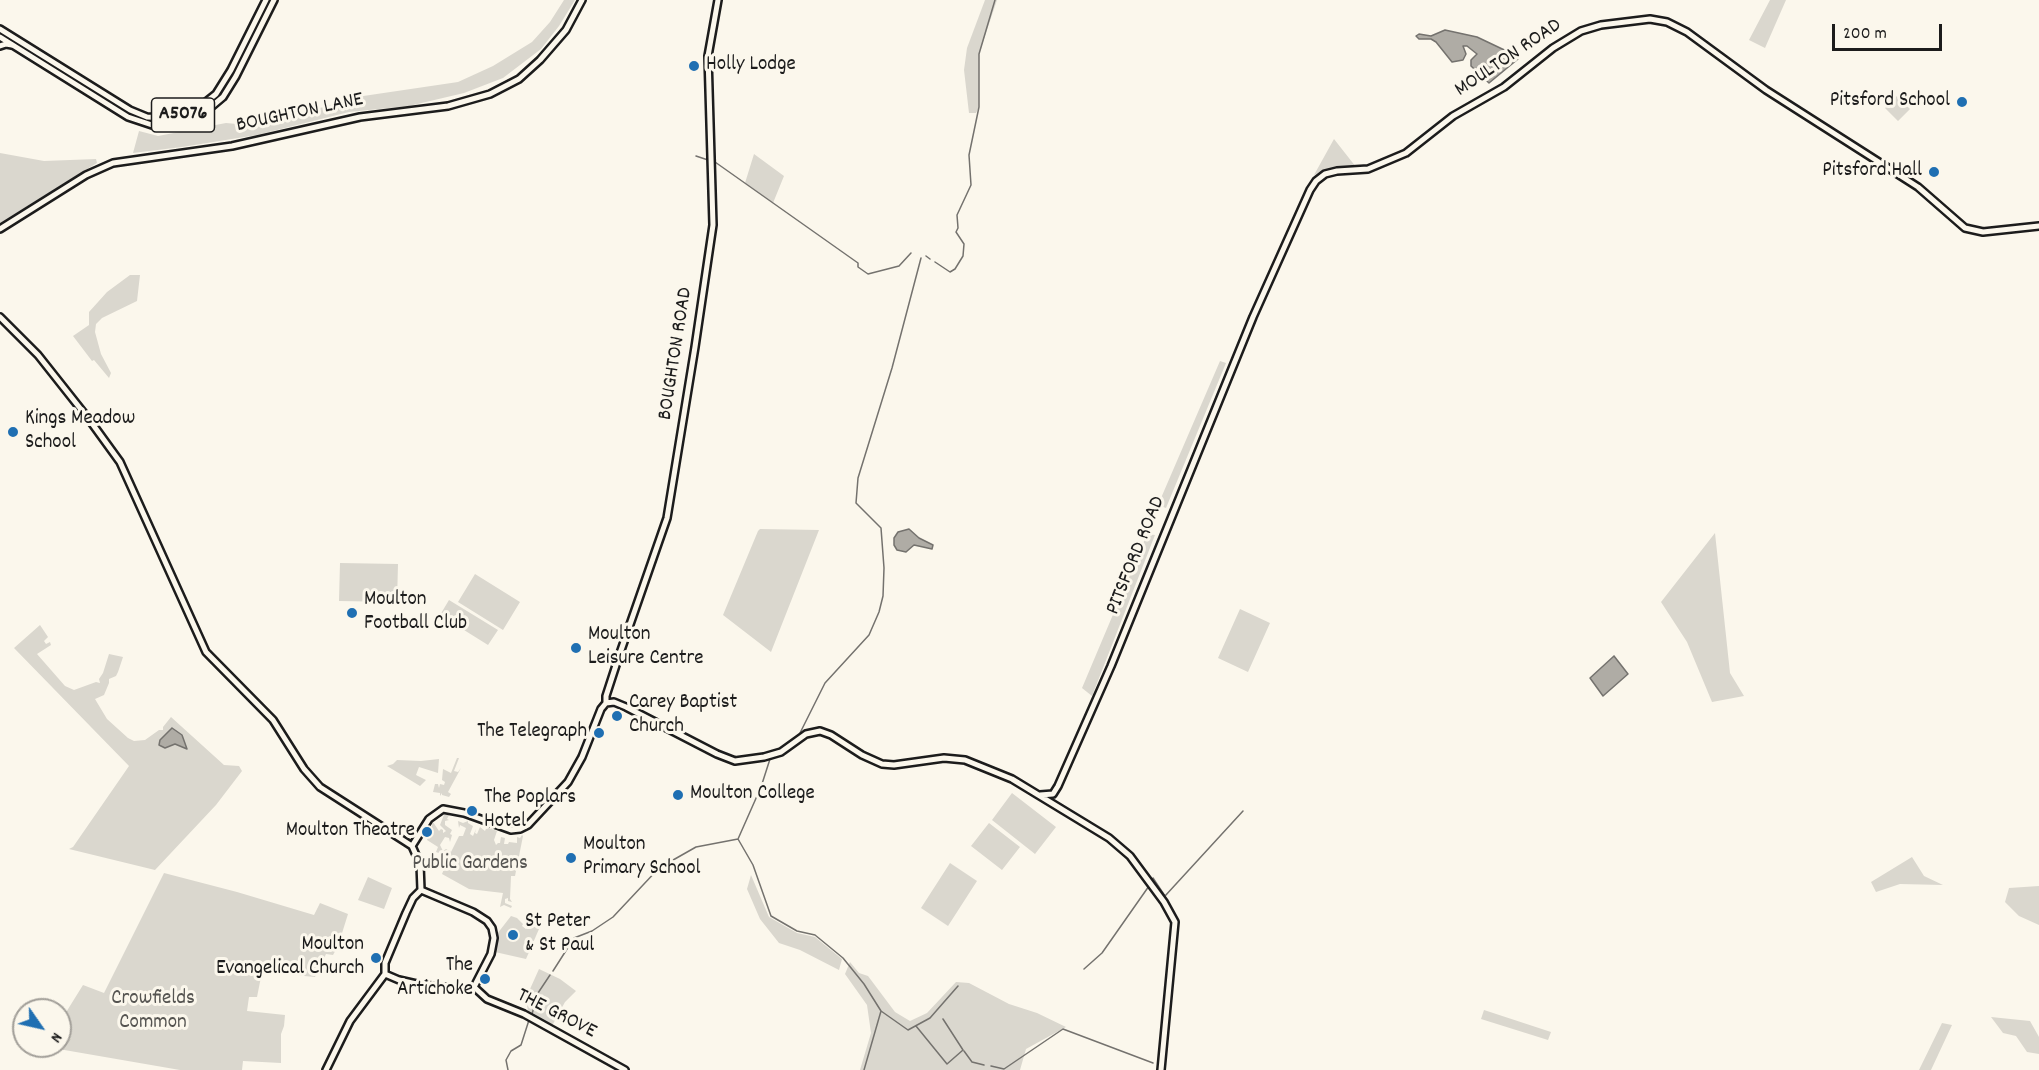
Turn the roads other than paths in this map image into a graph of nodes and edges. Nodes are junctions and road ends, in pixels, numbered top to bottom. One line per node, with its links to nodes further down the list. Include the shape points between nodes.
1 (266, 0): 6 (street, A5076, via 221,88 202,106 179,117 139,114)
2 (274, 0): 7 (street, via 228,90 197,117 176,124 146,124)
3 (582, 0): 9 (street, BOUGHTON LANE, via 566,30 532,68 490,94 448,106 360,117 232,146 113,163 86,175)
4 (718, 0): 12 (street, BOUGHTON ROAD, via 708,56 713,225 695,347 667,518)
5 (3, 38): 6 (street, A5076, via 16,39); 7 (street)
6 (51, 59): 7 (street, via 56,69)
7 (86, 92)
8 (2039, 226): 11 (street, MOULTON ROAD, via 1980,232 1965,228 1918,187 1766,90 1687,32 1667,22 1641,19 1588,28 1571,36 1406,153 1374,167 1330,172 1320,177 1310,190)
9 (0, 229)
10 (0, 316): 16 (street, via 38,355 120,462 209,656 273,720 320,787)
11 (1252, 317): 13 (street, PITSFORD ROAD, via 1111,666)
12 (606, 703): 14 (street, via 626,707 732,760 781,752 820,730 882,764 957,759 1001,773); 16 (street, BOUGHTON ROAD, via 568,783 525,827 515,830 443,809 429,819)
13 (1053, 794): 14 (street); 15 (street)
14 (1040, 795): 15 (street)
15 (1053, 805): 22 (street, via 1124,849 1173,916 1175,939)
16 (412, 846): 17 (street, via 420,864)
17 (421, 890): 18 (street, via 411,902 387,958); 19 (street, via 473,912 492,928 491,954)
18 (385, 974): 19 (street, via 416,984); 20 (street, via 350,1021)
19 (474, 987): 21 (street, THE GROVE, via 487,999 530,1017)
20 (326, 1070)
21 (624, 1070)
22 (1161, 1070)

